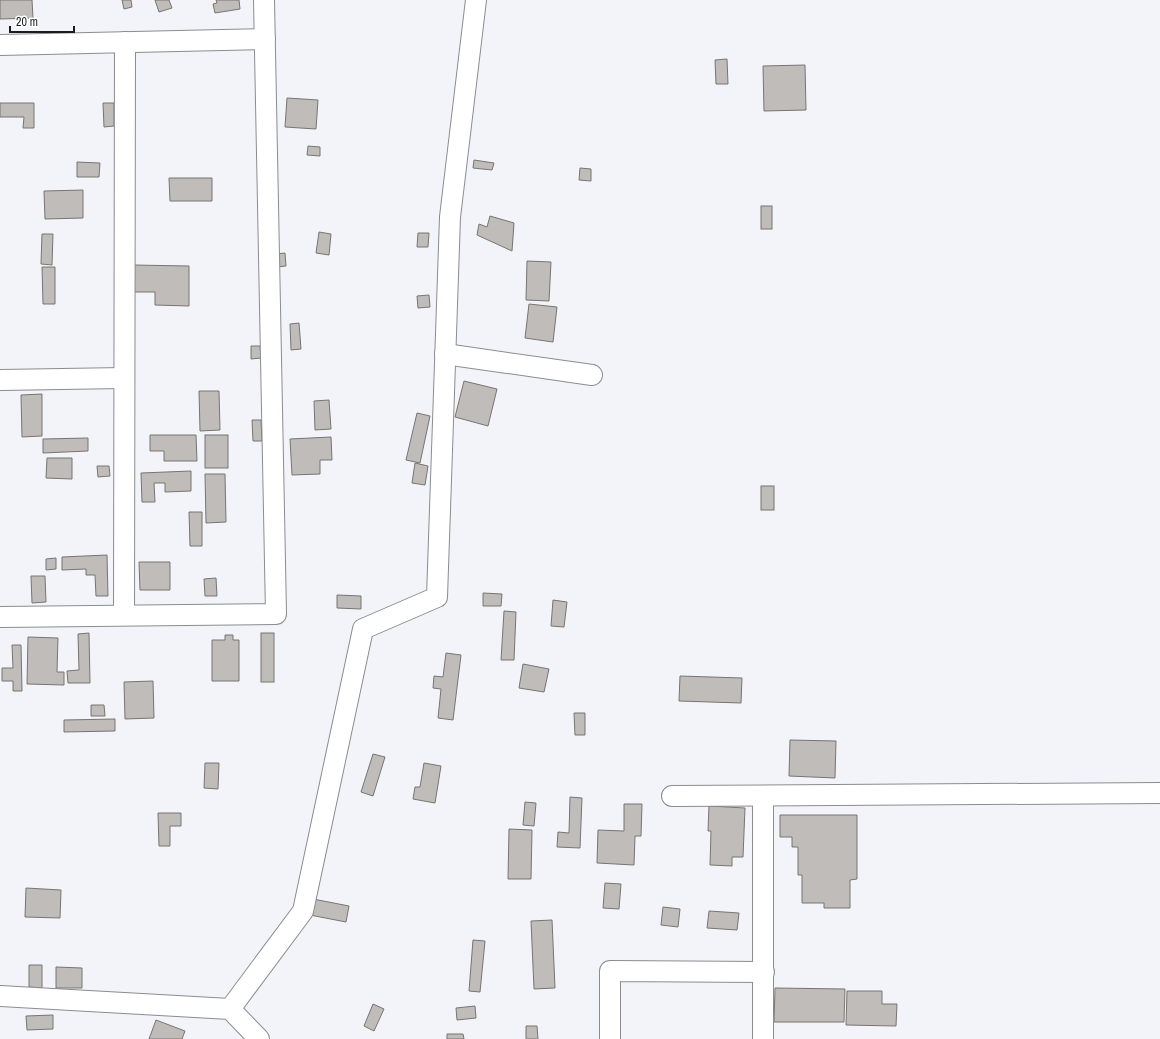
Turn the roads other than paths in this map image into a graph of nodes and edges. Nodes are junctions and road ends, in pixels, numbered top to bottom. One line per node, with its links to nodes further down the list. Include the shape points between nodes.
1 (264, 0): 3 (street)
2 (476, 0): 6 (street, via 450,217)
3 (265, 38): 4 (street); 10 (street, via 276,614)
4 (125, 42): 5 (street); 8 (street)
5 (0, 45)
6 (445, 354): 7 (street); 17 (street, via 437,597 363,629 303,911)
7 (592, 375)
8 (124, 378): 9 (street); 10 (street)
9 (0, 380)
10 (124, 615): 11 (street)
11 (0, 617)
12 (1160, 793): 14 (street)
13 (672, 796): 14 (street)
14 (763, 796): 15 (street)
15 (764, 972): 19 (street, via 610,971); 20 (street)
16 (0, 996): 17 (street)
17 (230, 1009): 18 (street)
18 (259, 1039)
19 (610, 1039)
20 (763, 1039)

